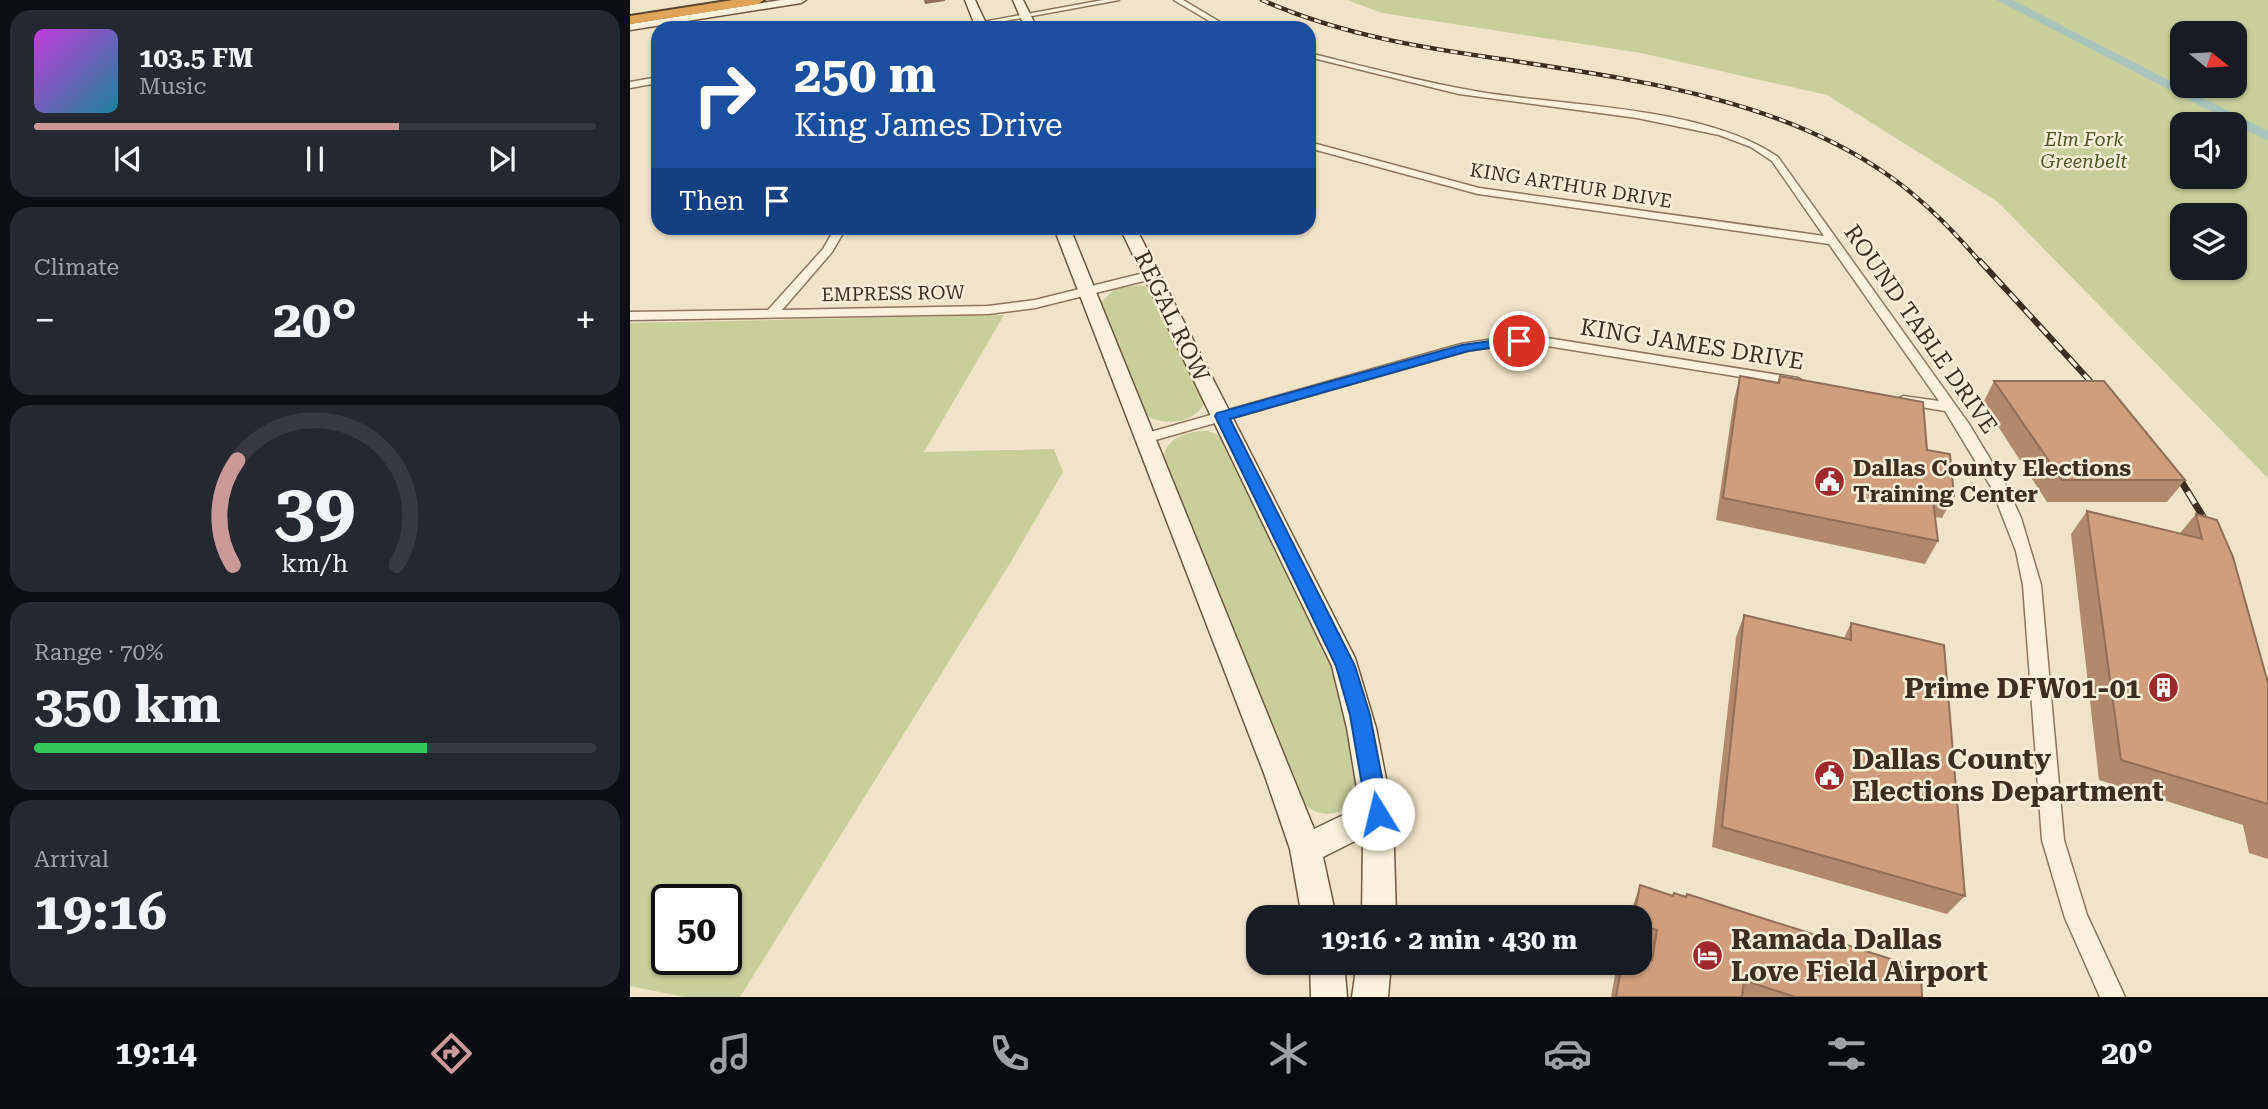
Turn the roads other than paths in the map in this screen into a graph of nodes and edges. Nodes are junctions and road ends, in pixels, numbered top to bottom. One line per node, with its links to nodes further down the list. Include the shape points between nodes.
1 (696, 0): 9 (highway)
2 (717, 0): 9 (highway)
3 (758, 0): 11 (highway)
4 (801, 0): 12 (main road)
5 (970, 0): 13 (main road)
6 (1017, 0): 10 (main road)
7 (1115, 0): 10 (street)
8 (1178, 0): 16 (street)
9 (630, 12)
10 (1025, 16): 14 (street); 15 (main road)
11 (630, 20)
12 (668, 21)
13 (979, 21)
14 (1003, 21)
15 (1028, 21)
16 (1214, 21)
17 (651, 24): 18 (main road)
18 (630, 27)
19 (1316, 57): 26 (street, ROUND TABLE DRIVE, via 1471,93 1662,120 1746,141 1772,155)
20 (651, 81): 21 (street)
21 (630, 85)
22 (1316, 147): 26 (street, KING ARTHUR DRIVE, via 1478,191)
23 (836, 235): 29 (street)
24 (1065, 235): 28 (main road)
25 (1132, 235): 27 (main road, REGAL ROW)
26 (1833, 241): 33 (street, ROUND TABLE DRIVE)
27 (1152, 275): 28 (street, EMPRESS ROW); 34 (main road, REGAL ROW)
28 (1086, 292): 29 (street, EMPRESS ROW, via 988,310); 35 (main road)
29 (772, 313): 30 (street, EMPRESS ROW)
30 (630, 316)
31 (1811, 384): 34 (street, KING JAMES DRIVE, via 1547,341 1519,341 1466,347)
32 (1887, 397): 33 (street)
33 (1950, 407): 44 (street, ROUND TABLE DRIVE, via 2009,505 2027,559 2053,840 2076,918)
34 (1222, 416): 35 (street, KING JAMES DRIVE); 36 (main road, REGAL ROW, via 1345,666 1360,715)
35 (1145, 438): 37 (main road)
36 (1378, 814): 37 (main road); 39 (main road, REGAL ROW)
37 (1306, 849): 38 (main road)
38 (1317, 905)
39 (1379, 905)
40 (1328, 975): 42 (main road)
41 (1373, 975): 43 (main road)
42 (1329, 997)
43 (1370, 997)
44 (2113, 997)

